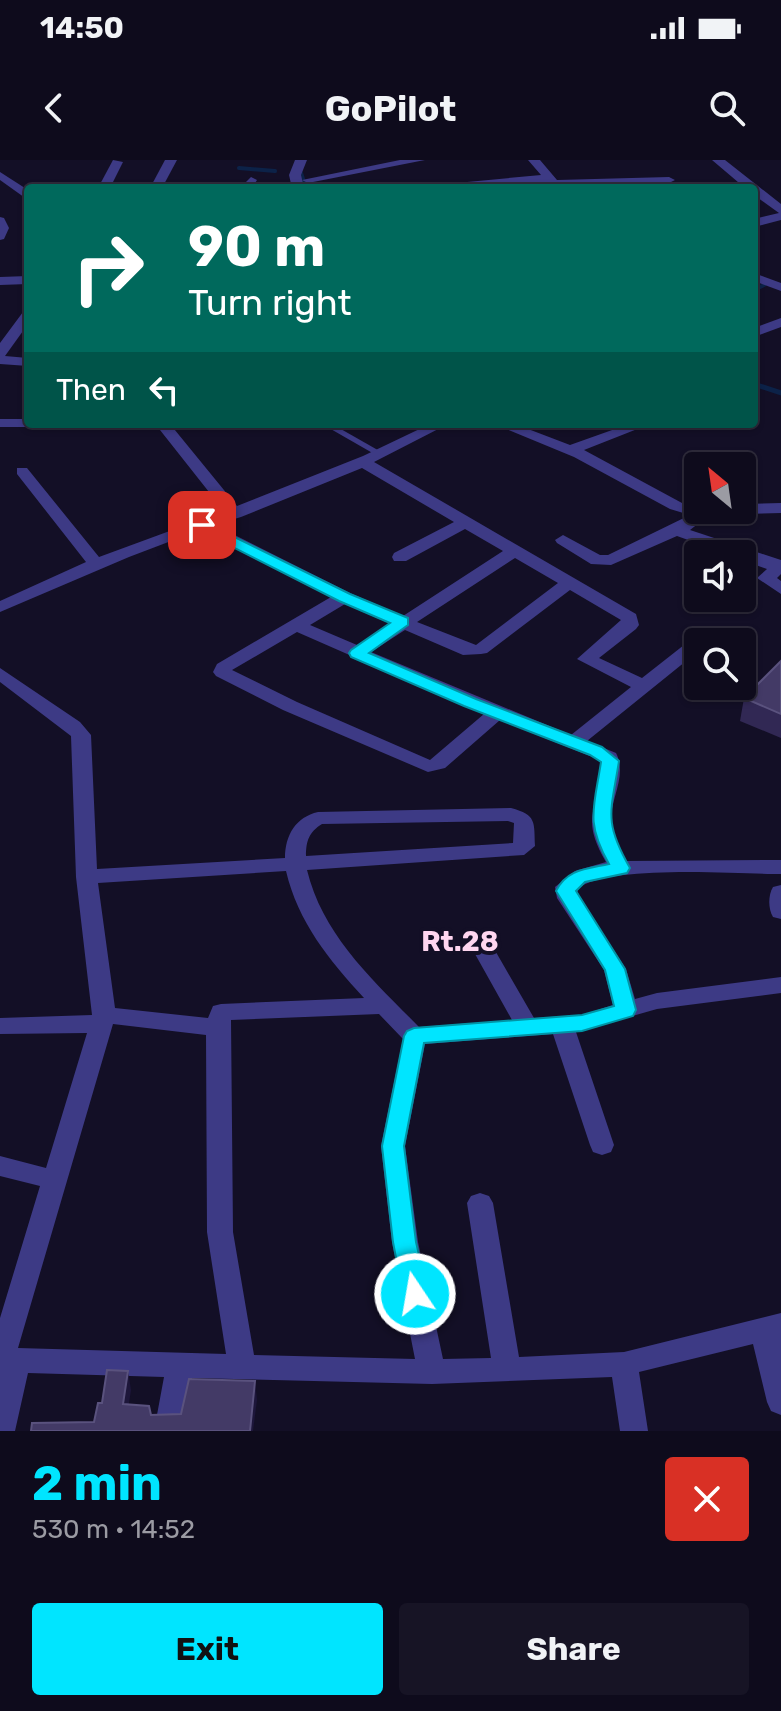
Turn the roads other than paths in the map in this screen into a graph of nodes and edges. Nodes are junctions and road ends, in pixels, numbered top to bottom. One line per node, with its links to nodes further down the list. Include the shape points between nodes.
1 (171, 160): 11 (street)
2 (301, 160): 12 (street, via 295,175)
3 (419, 160): 12 (street)
4 (534, 160): 9 (street)
5 (718, 160): 14 (street)
6 (117, 162): 10 (street)
7 (0, 175): 15 (street)
8 (669, 180): 9 (street)
9 (554, 183): 13 (street)
10 (106, 184)
11 (158, 184)
12 (303, 184)
13 (530, 184)
14 (747, 184)
15 (24, 193)
16 (758, 194): 17 (street)
17 (781, 215): 19 (street)
18 (0, 221): 20 (street)
19 (758, 222)
20 (0, 236)
21 (758, 278): 24 (street)
22 (24, 280): 23 (street)
23 (0, 281)
24 (781, 287)
25 (24, 319): 28 (street)
26 (781, 322): 27 (street)
27 (758, 331)
28 (7, 335): 29 (street)
29 (0, 357): 30 (street)
30 (24, 361)
31 (0, 423): 32 (street)
32 (24, 423)
33 (166, 428): 45 (street)
34 (333, 428): 39 (lane)
35 (430, 428): 39 (street)
36 (511, 428): 38 (street)
37 (632, 428): 38 (street)
38 (568, 451): 42 (street)
39 (379, 453): 40 (street)
40 (361, 461): 45 (street); 46 (street)
41 (22, 471): 53 (street)
42 (684, 508)
43 (781, 508): 44 (street)
44 (756, 509)
45 (235, 514): 48 (street)
46 (466, 522): 51 (street); 52 (street)
47 (689, 524): 49 (street)
48 (202, 525): 53 (street); 57 (street)
49 (676, 530): 50 (street, via 603,561); 54 (street)
50 (563, 540)
51 (515, 551): 55 (street); 59 (street)
52 (400, 557)
53 (97, 565): 58 (street)
54 (779, 566): 56 (street, via 766,578)
55 (568, 584): 59 (street, via 476,651); 64 (street, via 632,623 586,659)
56 (781, 589)
57 (344, 597): 59 (street); 60 (street)
58 (0, 607)
59 (402, 622): 61 (street)
60 (298, 626): 61 (street); 65 (street, via 222,672 428,766 438,764)
61 (357, 653): 65 (street)
62 (684, 654): 64 (street)
63 (0, 673): 70 (street, via 81,735)
64 (643, 686): 66 (street)
65 (497, 713): 66 (street)
66 (573, 743): 69 (street, via 610,761 600,824)
67 (295, 863): 67 (street, via 517,850 525,846 525,823 511,814 318,818 299,830); 70 (street); 75 (street, via 320,930)
68 (781, 867): 69 (street)
69 (620, 868): 76 (street, via 579,876 566,891 615,969)
70 (87, 877): 77 (street)
71 (781, 892): 72 (street)
72 (781, 912)
73 (481, 945): 80 (street)
74 (781, 985): 76 (street)
75 (387, 1005): 81 (street, via 221,1012); 82 (street)
76 (626, 1010): 78 (street)
77 (103, 1019): 79 (street); 81 (street); 85 (street)
78 (562, 1025): 80 (street); 83 (street)
79 (0, 1026)
80 (527, 1027): 82 (street)
81 (218, 1028): 91 (street, via 220,1232)
82 (414, 1036): 93 (street, via 393,1146 405,1242)
83 (602, 1145)
84 (0, 1166): 85 (street)
85 (55, 1180): 88 (street)
86 (480, 1203): 92 (street)
87 (772, 1327): 89 (street); 94 (street)
88 (6, 1361): 90 (street); 95 (street)
89 (624, 1364): 92 (street); 97 (street)
90 (180, 1366): 91 (street); 96 (street)
91 (242, 1368): 93 (street)
92 (507, 1370): 93 (street)
93 (432, 1372)
94 (781, 1402)
95 (1, 1431)
96 (168, 1431)
97 (634, 1431)

